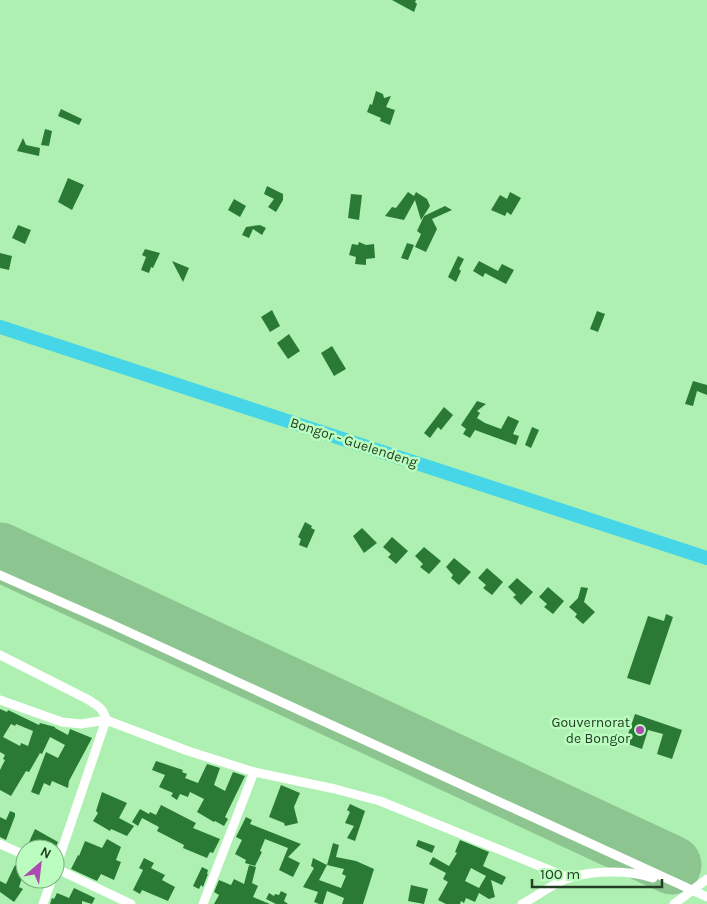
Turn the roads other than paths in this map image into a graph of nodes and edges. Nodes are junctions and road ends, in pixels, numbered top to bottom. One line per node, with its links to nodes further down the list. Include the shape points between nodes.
1 (0, 327): 2 (highway, Bongor - Guelendeng)
2 (707, 558)
3 (0, 574): 15 (street)
4 (0, 655): 6 (street, via 87,699 101,708)
5 (0, 700): 6 (street, via 62,722 81,724)
6 (106, 720): 7 (street); 8 (street)
7 (254, 772): 12 (street, via 380,801); 19 (street)
8 (65, 840)
9 (0, 844): 10 (street)
10 (15, 851)
11 (65, 874): 18 (street)
12 (569, 878): 15 (street, via 606,872 644,875); 20 (street)
13 (707, 879): 15 (street)
14 (48, 889): 17 (street)
15 (692, 890): 16 (street); 21 (street)
16 (707, 897)
17 (43, 904)
18 (131, 904)
19 (203, 904)
20 (522, 904)
21 (674, 904)

